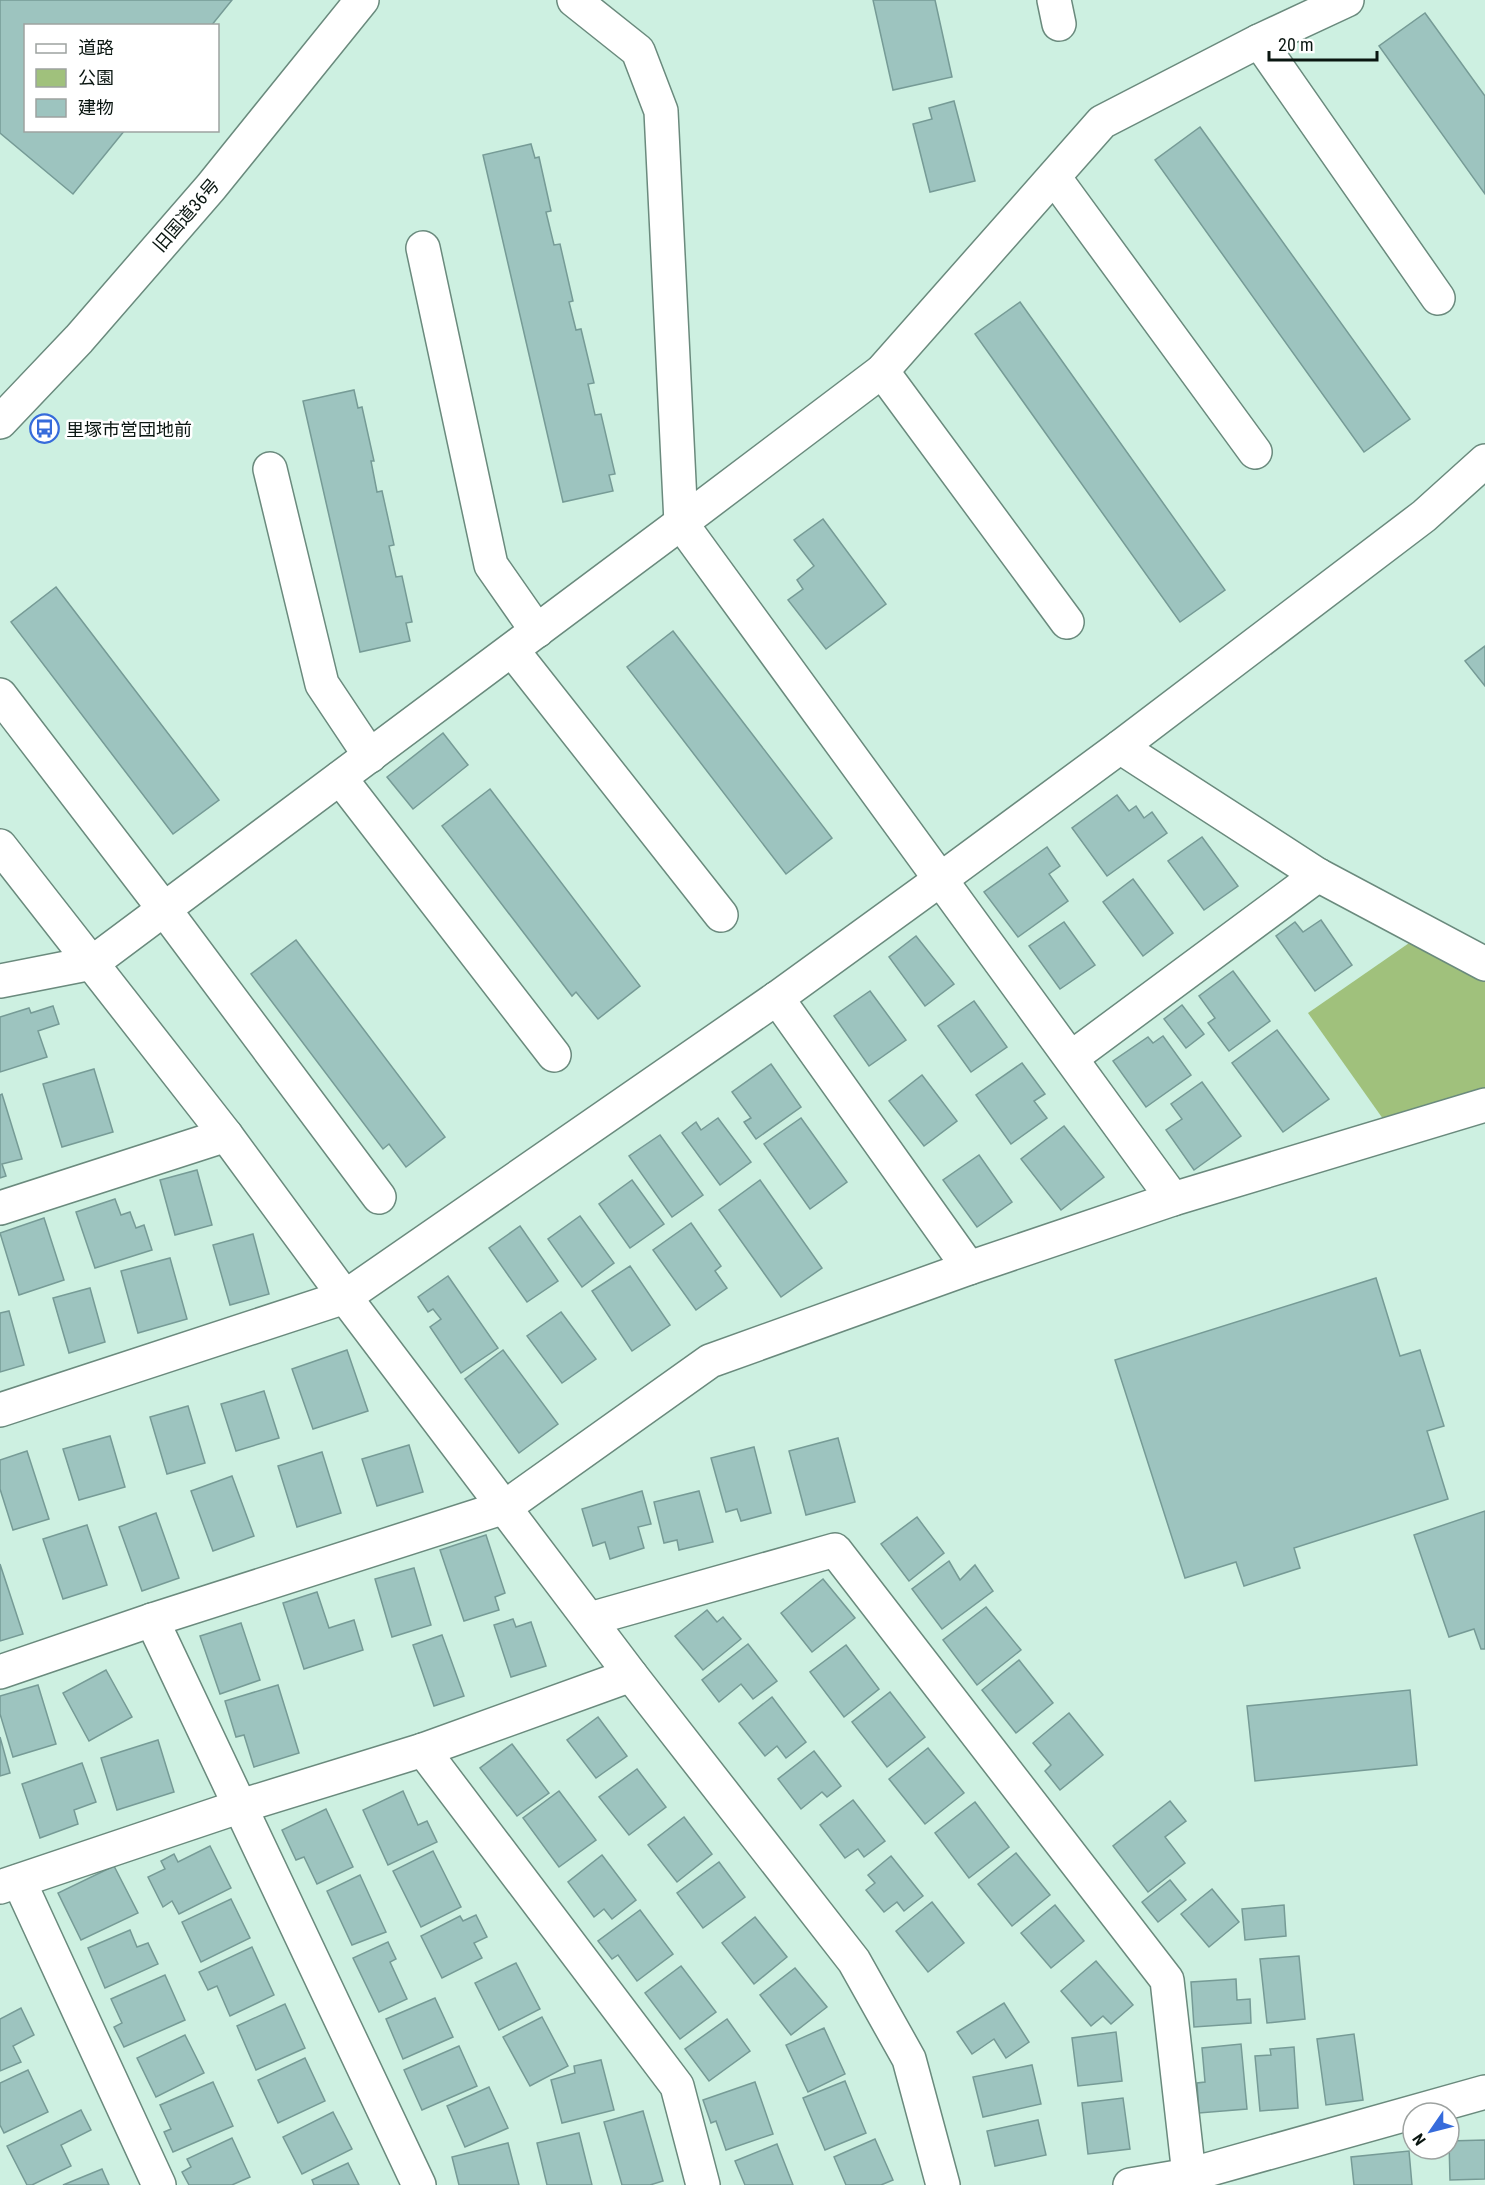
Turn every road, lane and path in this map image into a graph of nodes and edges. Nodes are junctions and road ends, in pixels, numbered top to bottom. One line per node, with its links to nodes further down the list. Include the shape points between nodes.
1 (362, 0): 9 (street, 旧国道36号, via 211,187 79,339)
2 (574, 0): 13 (street, via 638,51 661,111)
3 (1347, 0): 4 (street)
4 (1259, 41): 5 (street, via 1102,122); 7 (street)
5 (1053, 177): 8 (street); 10 (street)
6 (423, 248): 15 (street, via 491,565)
7 (1438, 298)
8 (882, 371): 13 (street); 14 (street)
9 (0, 422)
10 (1255, 452)
11 (1485, 461): 17 (street, via 1424,516)
12 (270, 469): 18 (street, via 322,684)
13 (681, 524): 15 (street); 22 (street)
14 (1067, 622)
15 (524, 640): 18 (street); 24 (street)
16 (0, 695): 23 (street)
17 (1120, 747): 21 (street); 22 (street)
18 (370, 756): 19 (street)
19 (340, 778): 23 (street); 29 (street)
20 (0, 846): 25 (street)
21 (1317, 875): 26 (street); 30 (street)
22 (941, 879): 28 (street); 30 (street)
23 (164, 909): 25 (street); 33 (street)
24 (721, 915)
25 (92, 963): 27 (street); 32 (street)
26 (1485, 964)
27 (0, 981)
28 (777, 998): 36 (street); 37 (street)
29 (554, 1055)
30 (1071, 1058): 34 (street)
31 (1485, 1105): 34 (street)
32 (226, 1135): 35 (street); 37 (street)
33 (379, 1197)
34 (1173, 1199): 36 (street)
35 (0, 1208)
36 (969, 1268): 39 (street, via 710,1361)
37 (345, 1297): 38 (street); 39 (street)
38 (0, 1410)
39 (505, 1507): 40 (street); 41 (street)
40 (590, 1619): 43 (street); 48 (street, via 834,1550 1167,1980)
41 (152, 1620): 42 (street); 45 (street)
42 (0, 1672)
43 (631, 1675): 44 (street); 52 (street, via 854,1961 909,2059)
44 (423, 1750): 45 (street); 51 (street, via 677,2086)
45 (241, 1806): 46 (street); 50 (street)
46 (9, 1884): 49 (street)
47 (1485, 2092): 48 (street)
48 (1189, 2175): 53 (street)
49 (159, 2185)
50 (419, 2185)
51 (703, 2185)
52 (943, 2185)
53 (1130, 2185)

